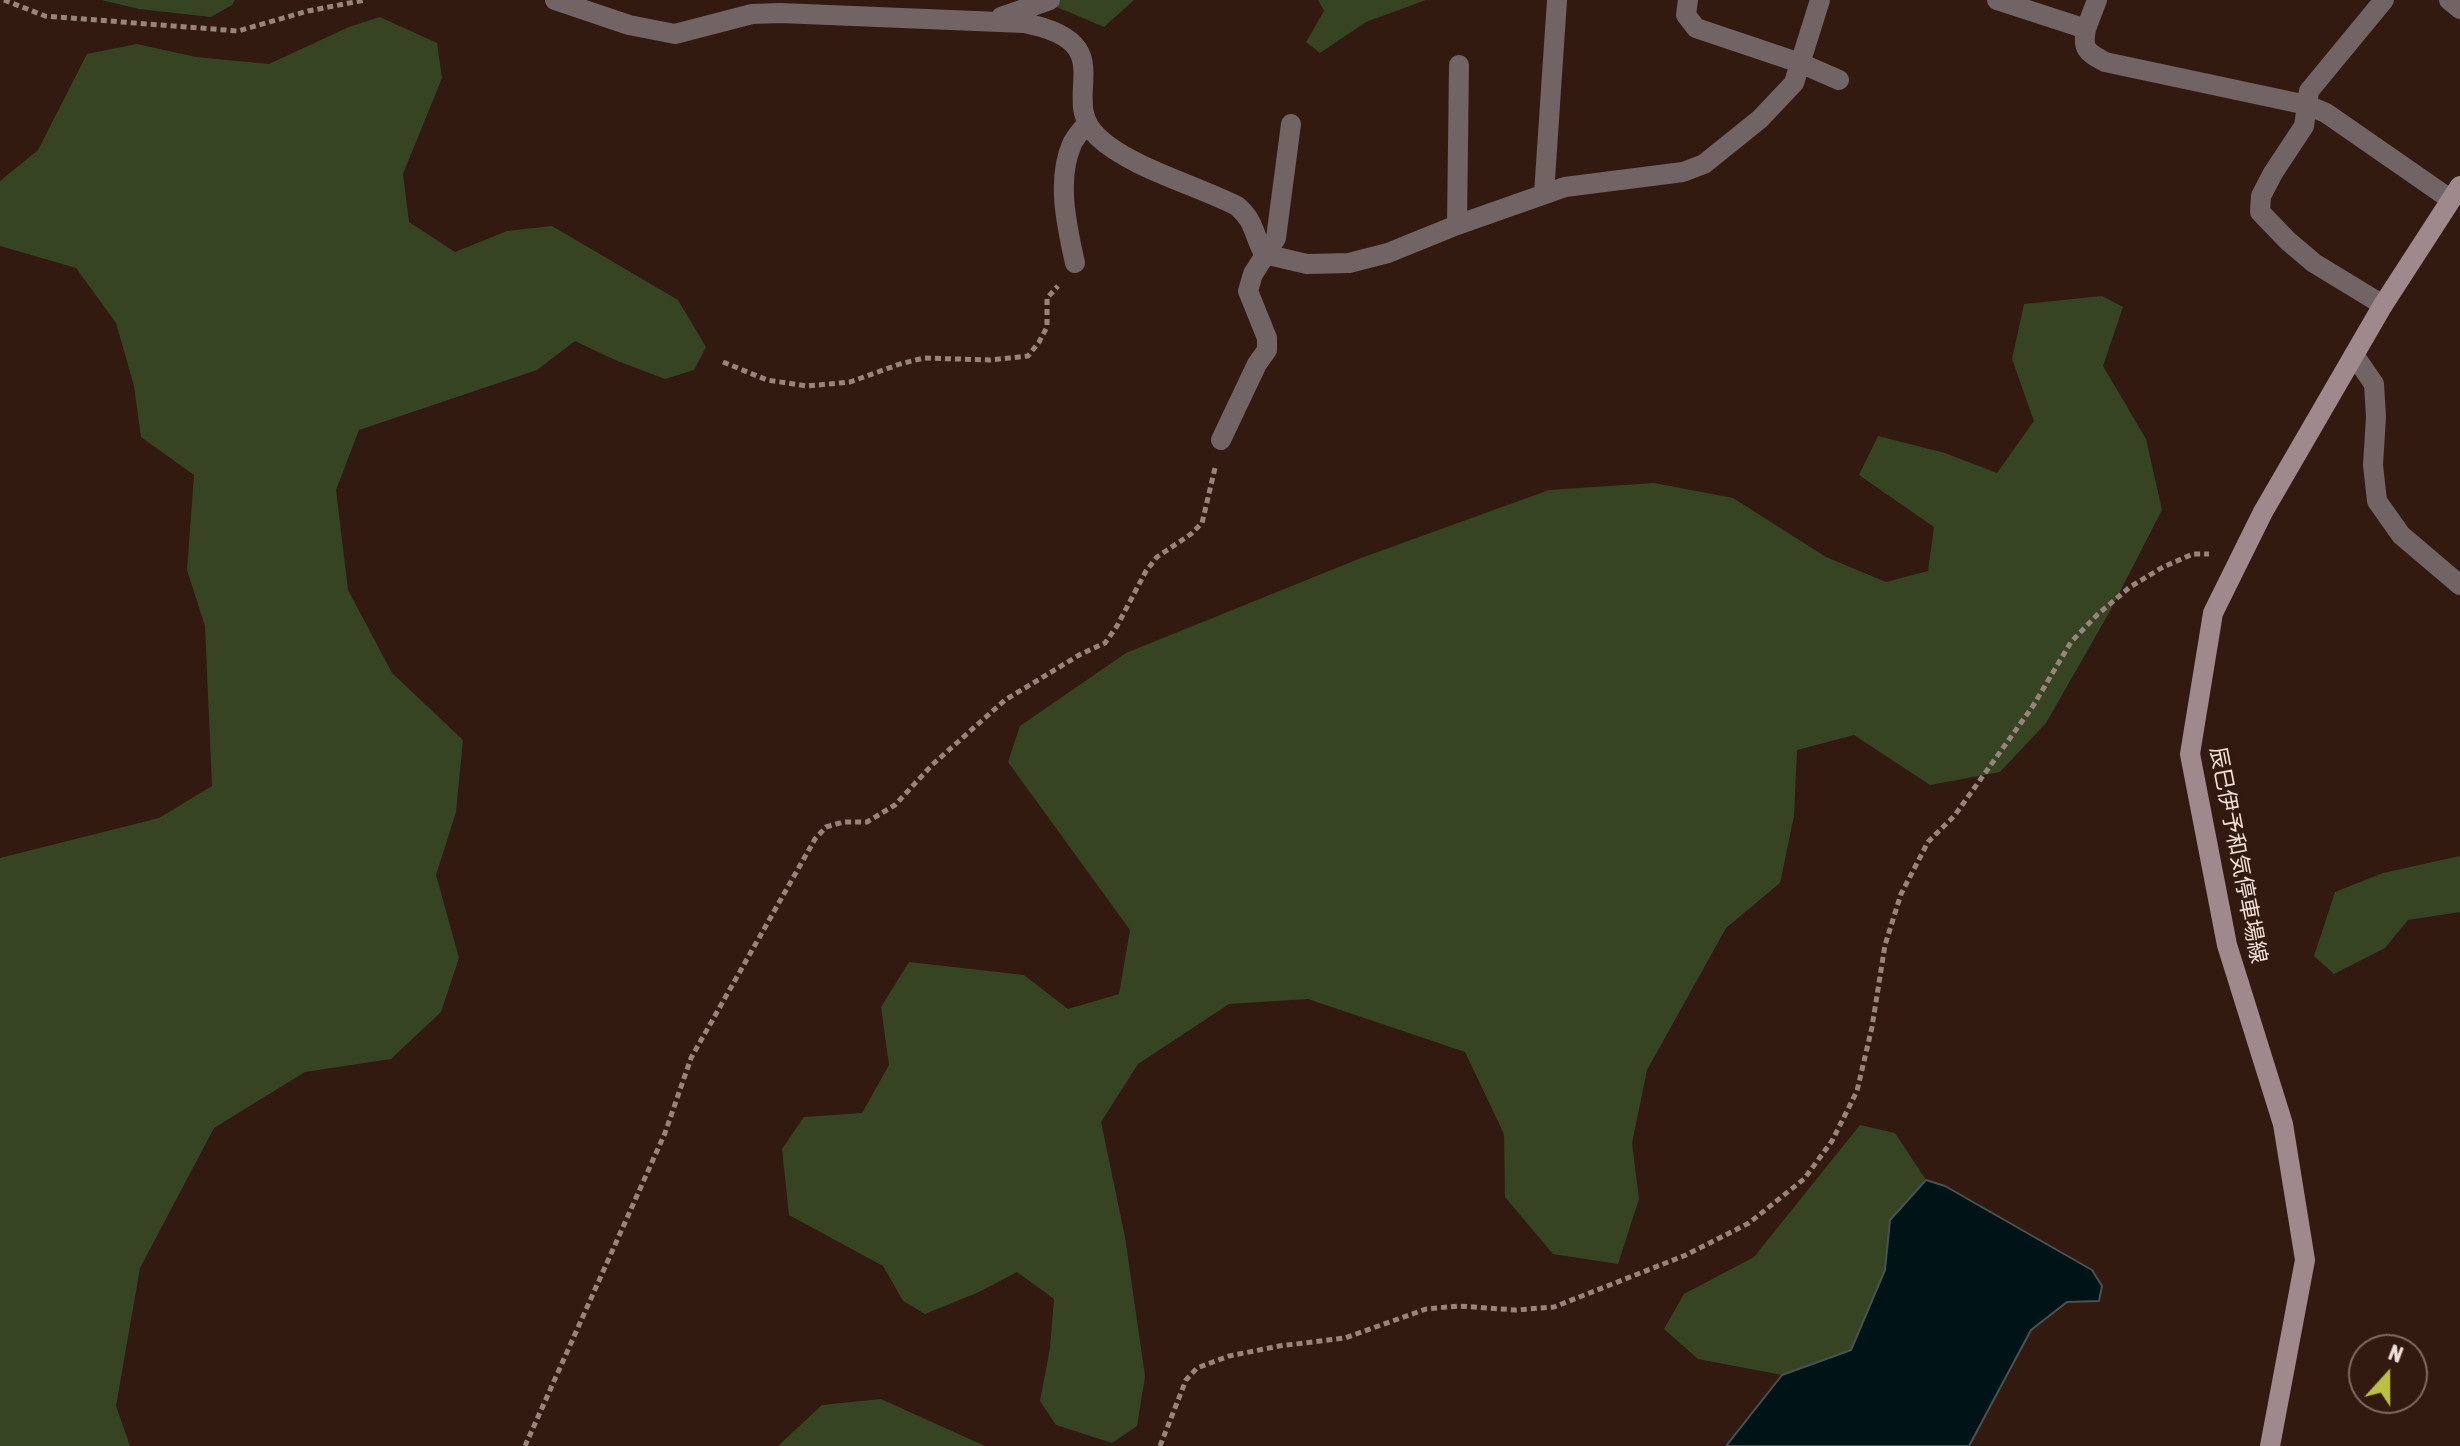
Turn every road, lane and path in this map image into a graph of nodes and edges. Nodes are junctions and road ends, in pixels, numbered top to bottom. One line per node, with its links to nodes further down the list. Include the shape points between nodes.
1 (4, 0): 2 (path, via 45,16 238,31)
2 (365, 0)
3 (555, 0): 13 (street, via 675,34 752,14)
4 (1050, 0): 13 (street)
5 (1557, 0): 22 (street)
6 (1688, 0): 15 (street, via 1686,15 1696,28)
7 (1820, 0): 15 (street)
8 (1997, 0): 14 (street)
9 (2097, 0): 14 (street)
10 (2384, 0): 18 (street, via 2309,91)
11 (2449, 0): 12 (street)
12 (2460, 9)
13 (991, 21): 19 (street, via 1050,28 1067,38 1079,51)
14 (2086, 29): 18 (street, via 2083,43 2105,62)
15 (1800, 63): 17 (street); 22 (street, via 1794,83 1778,102 1704,164)
16 (1459, 65): 23 (street)
17 (1839, 80)
18 (2307, 105): 21 (street); 26 (street, via 2304,126 2261,196 2260,212 2314,263)
19 (1087, 123): 24 (street, via 1126,157 1237,206 1251,217); 25 (street, via 1072,144 1065,173 1066,221)
20 (1291, 124): 24 (street, via 1276,238)
21 (2455, 192): 26 (main road, 辰巳伊予和気停車場線)
22 (1544, 194): 23 (street)
23 (1457, 225): 24 (street, via 1349,263 1307,264)
24 (1264, 254): 29 (street, via 1248,291 1267,350)
25 (1075, 263): 28 (path, via 1047,298 1047,327 1028,356 924,358 850,382 807,386 767,380)
26 (2383, 305): 27 (main road, 辰巳伊予和気停車場線)
27 (2354, 355): 30 (main road, 辰巳伊予和気停車場線); 31 (street, via 2374,384 2377,501 2401,535)
28 (723, 362)
29 (1221, 440): 32 (path, via 1202,523 1157,557 1105,643 1005,700 895,805 867,822 826,827 815,839 691,1058 665,1133)
30 (2242, 556): 33 (path, via 2193,554 2130,587 2098,614 2071,642 2033,706 1955,815 1928,842 1901,894 1885,945 1857,1091 1832,1141 1804,1179 1749,1223 1686,1255 1554,1307 1426,1309 1345,1338 1229,1356 1197,1368 1186,1380); 34 (main road, 辰巳伊予和気停車場線, via 2213,613 2190,754 2227,945 2283,1124 2305,1260)
31 (2460, 585)
32 (525, 1446)
33 (1160, 1446)
34 (2270, 1446)

